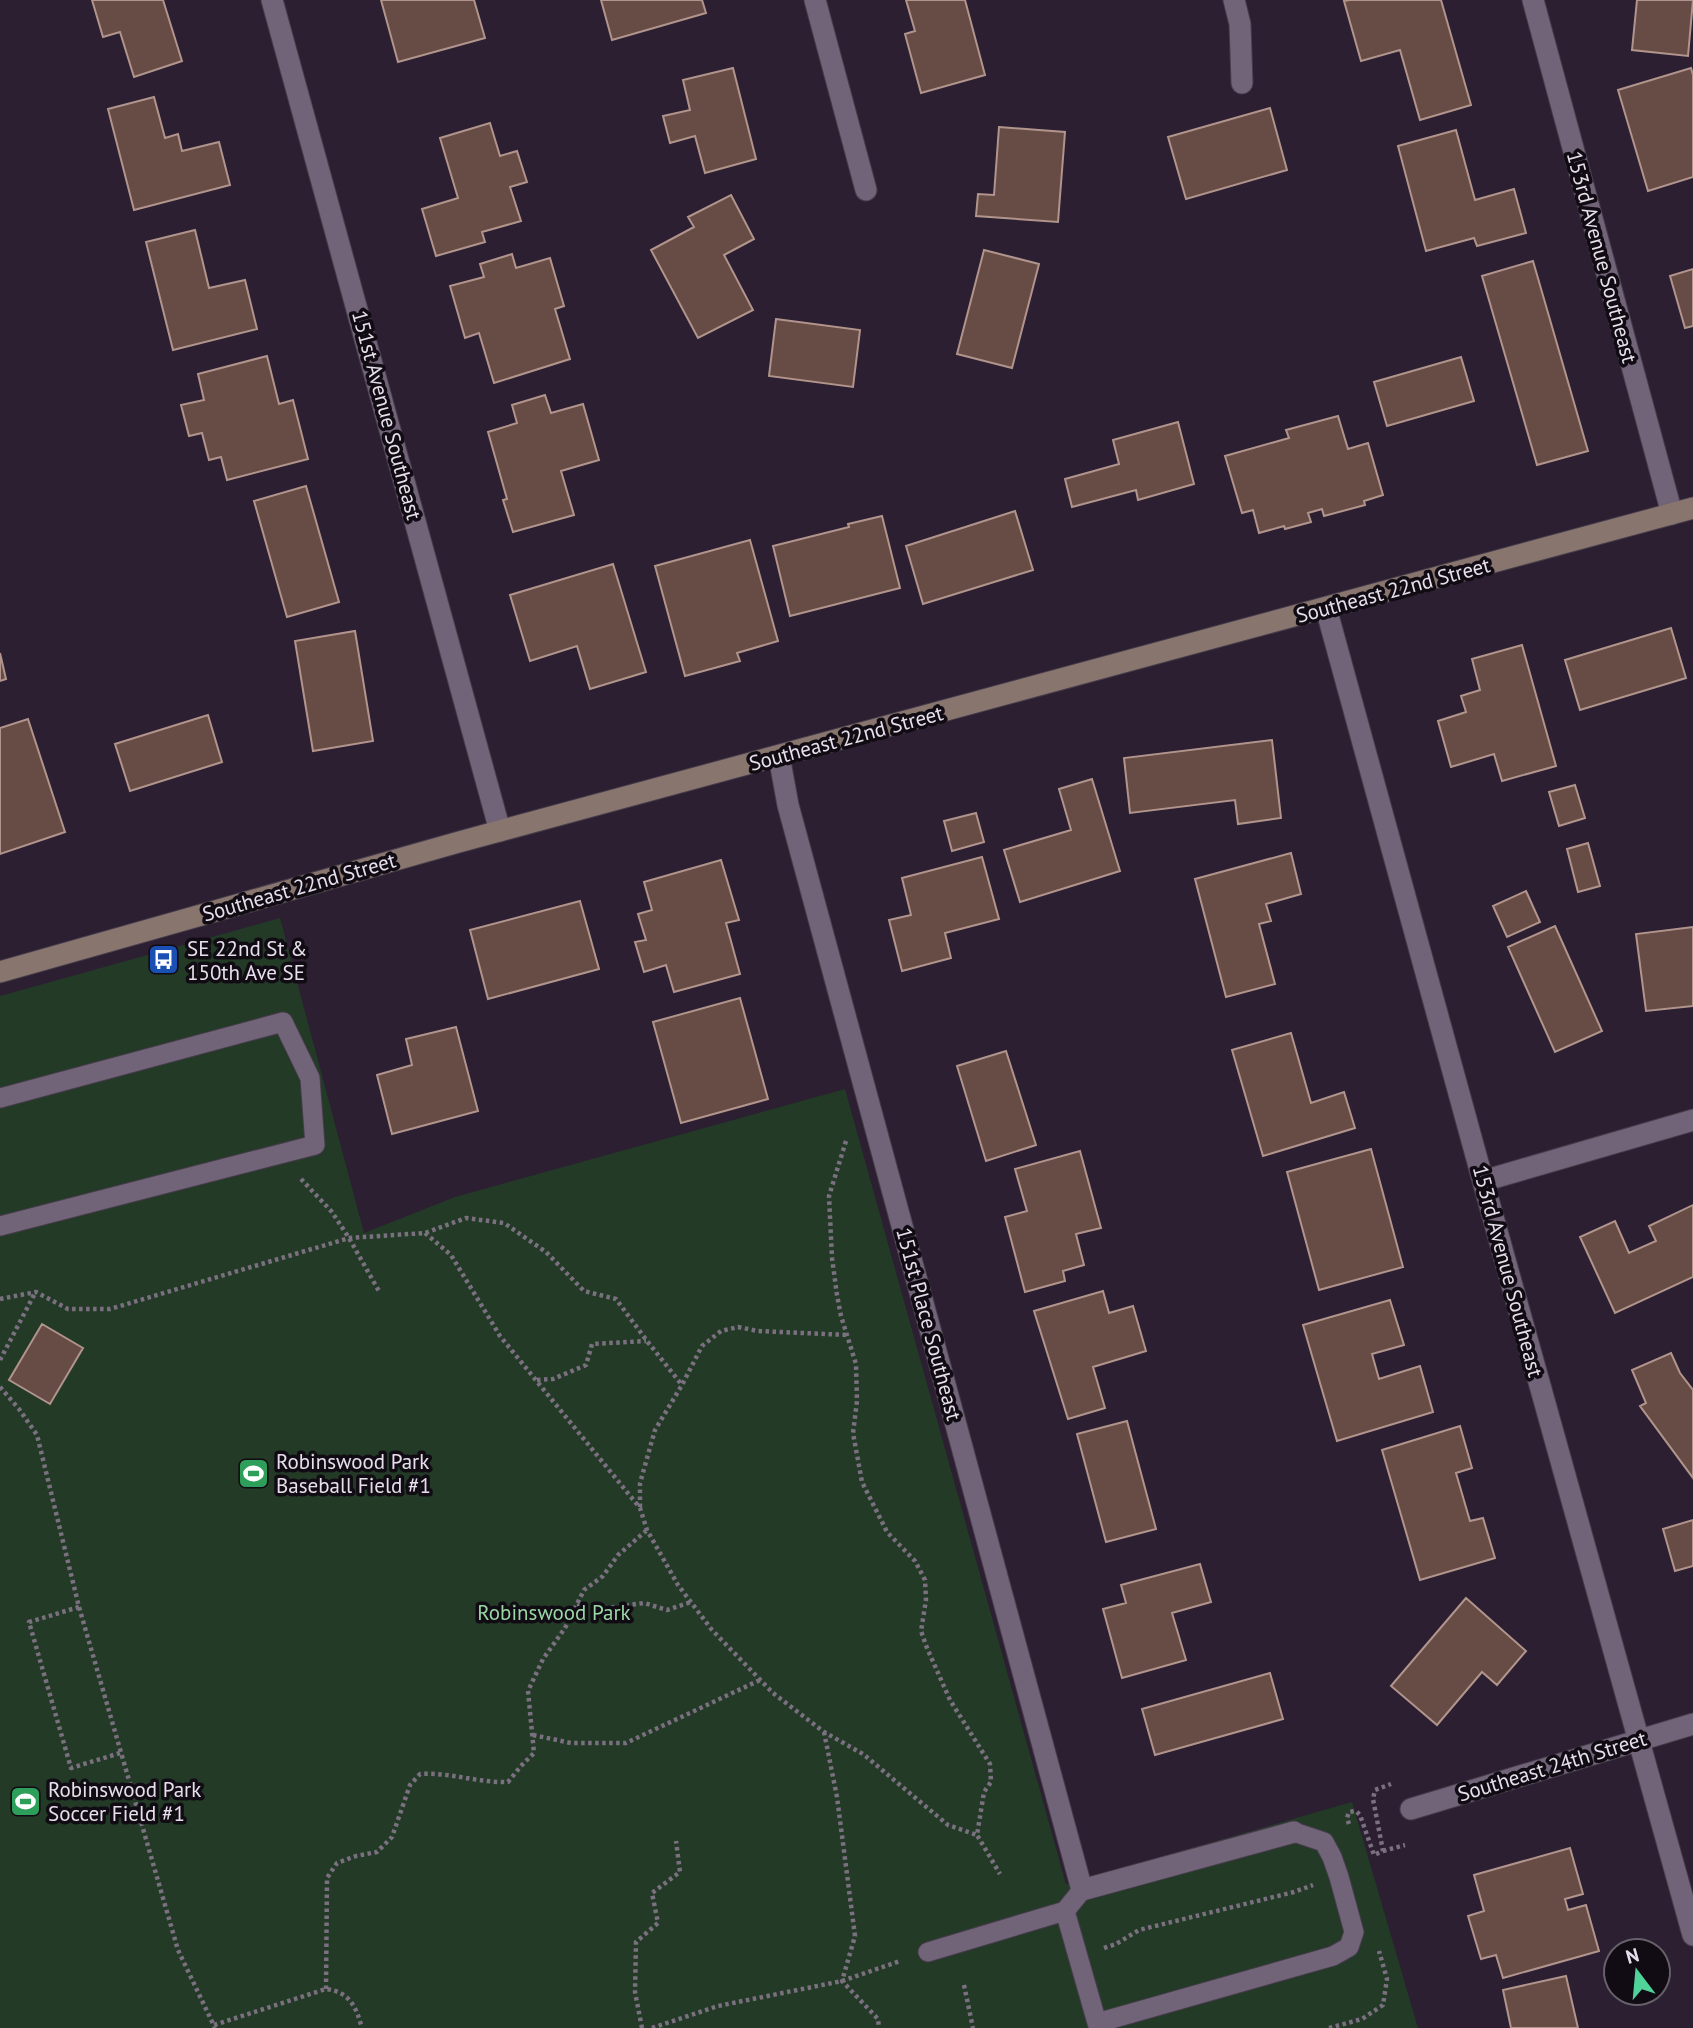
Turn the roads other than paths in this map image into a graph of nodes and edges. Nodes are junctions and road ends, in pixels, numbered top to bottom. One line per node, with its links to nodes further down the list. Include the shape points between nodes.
1 (272, 0): 11 (street, 151st Avenue Southeast)
2 (815, 0): 6 (street)
3 (1234, 0): 5 (street, via 1241,24)
4 (1533, 0): 8 (street, 153rd Avenue Southeast)
5 (1242, 83)
6 (866, 190)
7 (1693, 508): 8 (street, Southeast 22nd Street)
8 (1672, 514): 9 (street, Southeast 22nd Street)
9 (1326, 608): 10 (street, Southeast 22nd Street); 15 (street, 153rd Avenue Southeast)
10 (779, 757): 11 (street, Southeast 22nd Street); 21 (street, 151st Place Southeast)
11 (500, 831): 12 (street, Southeast 22nd Street)
12 (0, 972)
13 (0, 1098): 16 (lane, via 283,1022 310,1078 315,1144)
14 (1693, 1119): 15 (street)
15 (1483, 1181): 18 (street, 153rd Avenue Southeast)
16 (0, 1226)
17 (1693, 1724): 18 (street, Southeast 24th Street)
18 (1638, 1740): 19 (street, Southeast 24th Street); 23 (street, 153rd Avenue Southeast)
19 (1411, 1809)
20 (1294, 1832): 21 (street); 22 (lane, via 1324,1842 1339,1877 1354,1932 1349,1947 1334,1956 1097,2023)
21 (1082, 1890): 22 (lane)
22 (1065, 1911): 24 (lane)
23 (1693, 1935)
24 (928, 1952)

